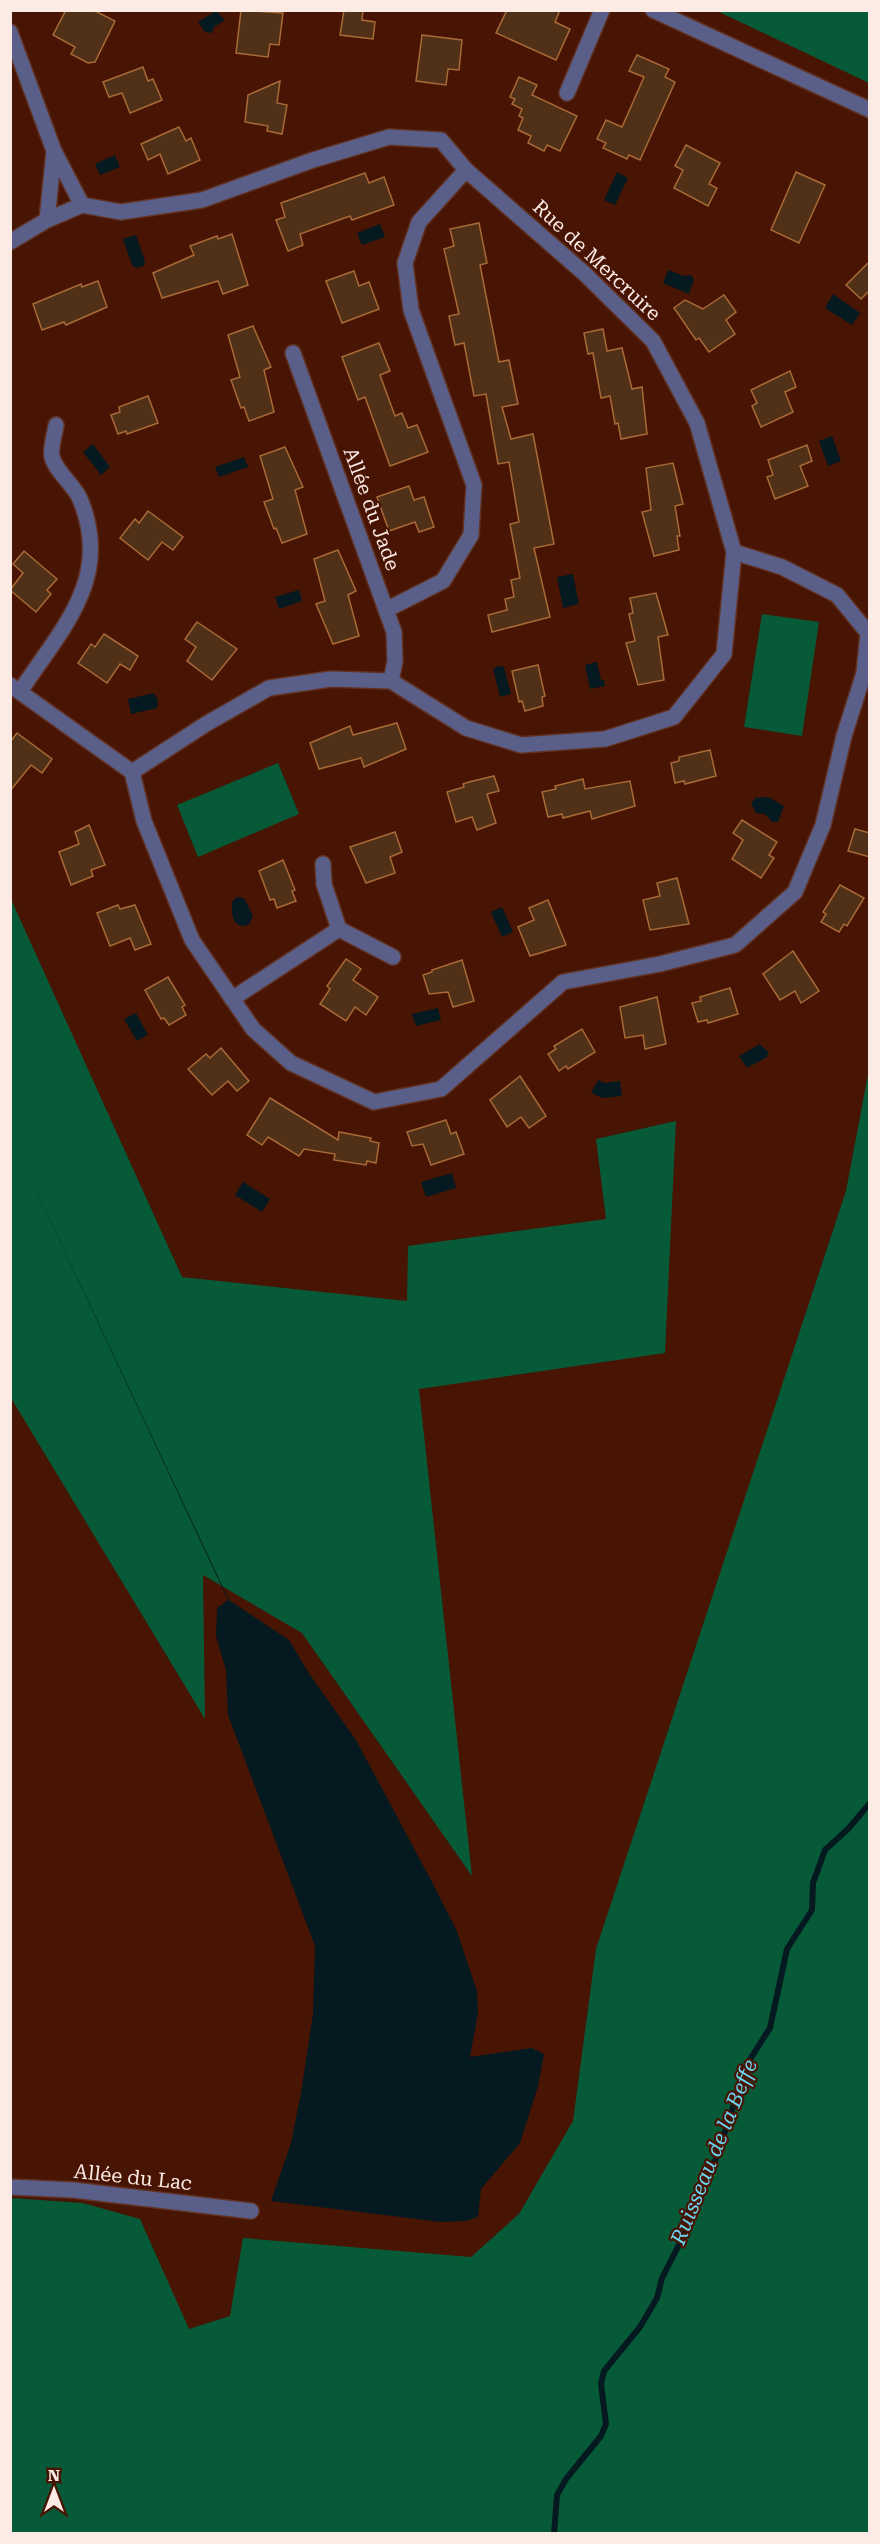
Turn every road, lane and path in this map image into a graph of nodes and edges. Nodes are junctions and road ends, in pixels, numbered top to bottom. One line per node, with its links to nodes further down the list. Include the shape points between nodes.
1 (602, 10): 4 (street)
2 (652, 10): 5 (street)
3 (10, 32): 6 (street)
4 (567, 93)
5 (870, 110)
6 (54, 151): 8 (street); 9 (street)
7 (466, 170): 8 (street, Rue de Mercruire, via 441,140 389,137 202,200 122,212); 13 (street, Rue de Mercruire, via 585,274 653,340 697,423); 14 (street, via 418,222 405,263 411,310 474,485 471,535 443,581)
8 (82, 205): 9 (street)
9 (47, 220): 10 (street)
10 (10, 242)
11 (293, 353): 14 (street, Allée du Jade)
12 (56, 425): 17 (street, via 52,457 79,496 87,517 91,566 80,601)
13 (734, 552): 15 (street, via 782,567 837,595); 16 (street, Rue de Mercruire, via 724,654 674,717 605,739 521,745 466,728)
14 (386, 610): 16 (street, Allée du Jade, via 394,632)
15 (869, 632): 22 (street, via 864,673 823,825 795,892 735,945 563,982 441,1089 374,1102 291,1063 253,1029)
16 (391, 681): 18 (street, via 331,679 269,688)
17 (16, 687): 18 (street)
18 (132, 772): 22 (street, via 144,821 192,940)
19 (323, 864): 20 (street, via 324,884)
20 (339, 929): 21 (street); 22 (street)
21 (393, 957)
22 (232, 999)
23 (10, 2187): 24 (street, Allée du Lac, via 73,2190)
24 (251, 2211)

